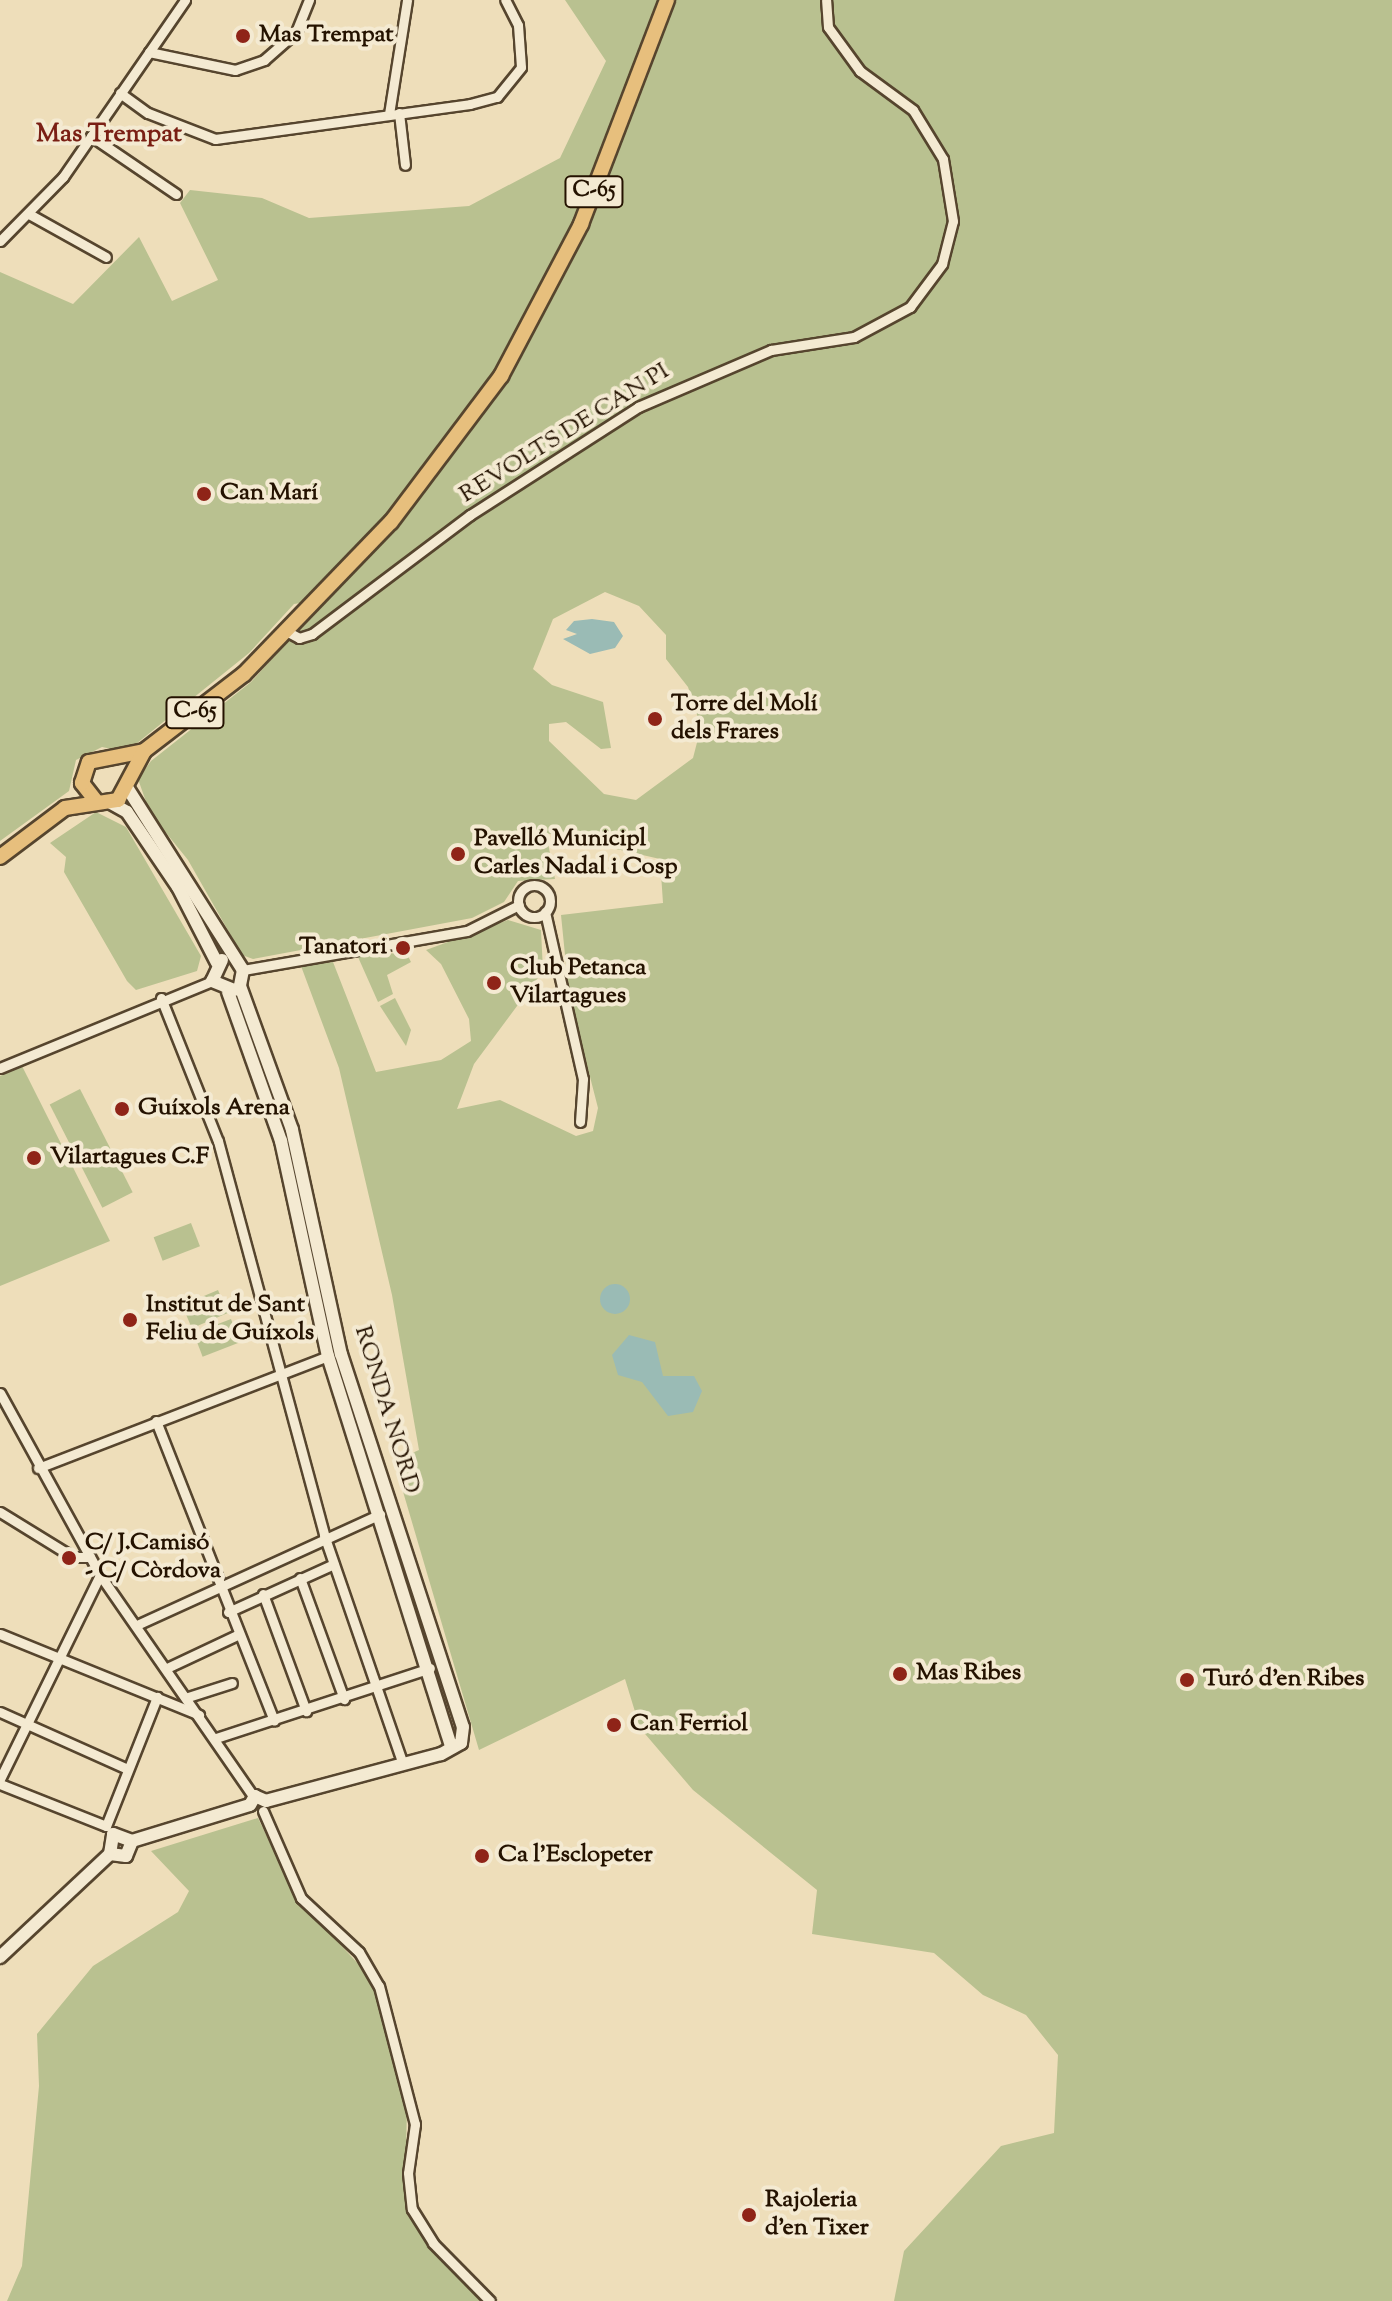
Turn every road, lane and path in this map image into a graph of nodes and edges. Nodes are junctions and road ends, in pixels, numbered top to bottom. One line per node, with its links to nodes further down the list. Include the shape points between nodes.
1 (185, 0): 7 (street)
2 (309, 0): 7 (street, via 279,50 235,70)
3 (407, 0): 9 (street)
4 (505, 0): 9 (street, via 523,50 513,85 470,104)
5 (667, 0): 16 (main road, C-65, via 581,224 501,376 391,522)
6 (826, 0): 16 (street, REVOLTS DE CAN PI, via 828,27 860,71 913,110 943,159 953,221 942,264 910,307 854,337 771,350 638,407 470,515 312,634)
7 (149, 52): 8 (street)
8 (120, 93): 9 (street, via 148,113 215,139); 10 (street)
9 (394, 113): 11 (street)
10 (91, 136): 12 (street); 13 (street)
11 (405, 165)
12 (176, 194)
13 (29, 214): 14 (street); 15 (street)
14 (0, 241)
15 (106, 257)
16 (286, 631): 17 (main road, C-65, via 244,674)
17 (144, 751): 18 (main road, C-65); 19 (main road, C-65)
18 (118, 758): 19 (main road); 20 (main road, via 89,762)
19 (129, 782): 21 (main road); 26 (street)
20 (82, 783): 21 (main road); 22 (main road)
21 (103, 802): 22 (main road); 27 (street, via 127,812 178,887)
22 (65, 808): 23 (main road)
23 (0, 857)
24 (519, 905): 25 (street, via 533,917); 25 (street, via 523,889 540,886 550,898); 28 (street, via 467,931)
25 (545, 912): 34 (street, via 583,1079)
26 (231, 959): 27 (street); 28 (street)
27 (217, 963): 29 (street)
28 (243, 970): 30 (street)
29 (212, 981): 31 (street); 32 (street)
30 (240, 986): 31 (street); 67 (street, RONDA NORD, via 292,1130 341,1354 444,1663)
31 (228, 992): 35 (street, RONDA NORD, via 281,1141)
32 (161, 998): 33 (street); 36 (street, via 218,1141)
33 (0, 1068)
34 (580, 1122)
35 (328, 1356): 36 (street); 40 (street, RONDA NORD)
36 (278, 1372): 38 (street); 42 (street)
37 (0, 1393): 39 (street)
38 (156, 1421): 39 (street); 47 (street)
39 (38, 1468): 43 (street)
40 (380, 1514): 42 (street); 55 (street, RONDA NORD)
41 (2, 1518): 43 (street, via 73,1557)
42 (324, 1535): 44 (street); 47 (street)
43 (90, 1557): 45 (street)
44 (334, 1564): 46 (street); 57 (street)
45 (100, 1575): 50 (street); 53 (street)
46 (300, 1578): 48 (street); 60 (street)
47 (217, 1584): 49 (street); 50 (street)
48 (263, 1594): 49 (street); 61 (street)
49 (228, 1612): 52 (street)
50 (139, 1624): 54 (street)
51 (0, 1634): 53 (street)
52 (237, 1635): 54 (street); 64 (street)
53 (58, 1657): 58 (street); 65 (street)
54 (169, 1667): 59 (street)
55 (430, 1668): 57 (street); 67 (street, RONDA NORD)
56 (232, 1683): 59 (street)
57 (379, 1687): 60 (street); 68 (street)
58 (157, 1697): 63 (street); 69 (street)
59 (188, 1697): 63 (street)
60 (344, 1699): 61 (street)
61 (306, 1711): 64 (street)
62 (0, 1712): 65 (street)
63 (199, 1715): 66 (street)
64 (274, 1721): 66 (street)
65 (27, 1724): 69 (street); 70 (street)
66 (216, 1738): 71 (street)
67 (456, 1745): 68 (street)
68 (403, 1764): 71 (street)
69 (125, 1768): 72 (street)
70 (0, 1781): 72 (street)
71 (258, 1803): 73 (street); 77 (street, via 301,1898 359,1952 379,1986 415,2124 408,2173 412,2209 433,2243)
72 (109, 1830): 73 (street); 74 (street)
73 (132, 1841): 74 (street, via 125,1857)
74 (110, 1854): 75 (street)
75 (5, 1941): 76 (street)
76 (0, 1957)
77 (490, 2301)

